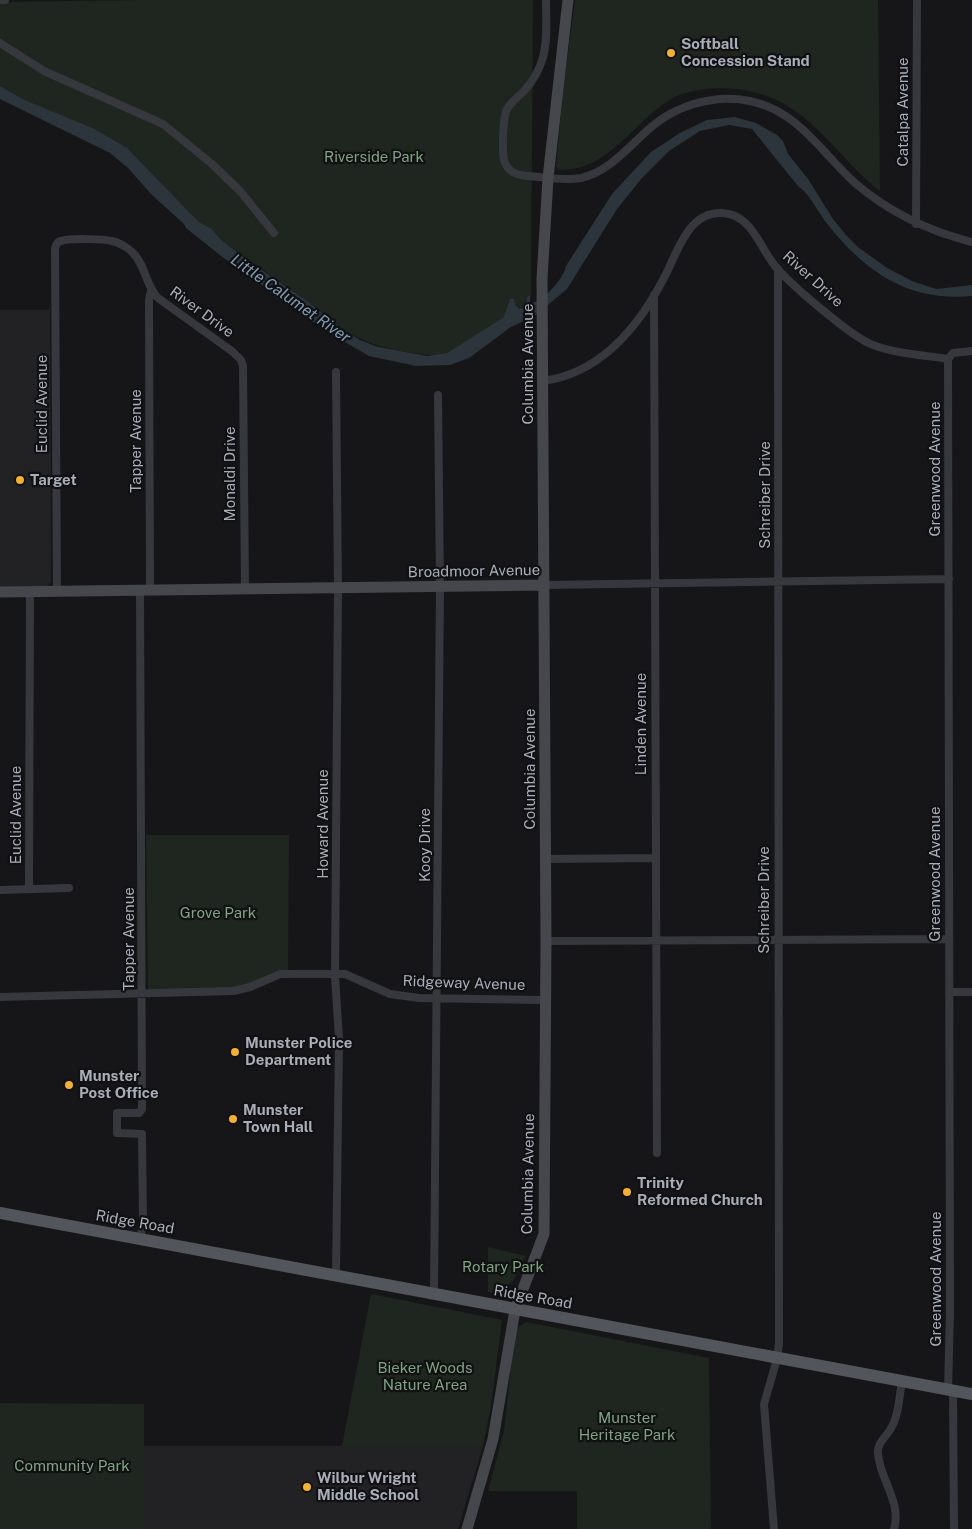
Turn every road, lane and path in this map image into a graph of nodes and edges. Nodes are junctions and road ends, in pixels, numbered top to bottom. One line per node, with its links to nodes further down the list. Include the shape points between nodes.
1 (0, 0): 2 (street)
2 (5, 0)
3 (546, 0): 7 (street, via 543,56 527,88 508,109 503,155 505,165 512,173)
4 (568, 0): 7 (street, Columbia Avenue)
5 (917, 0): 8 (street, Catalpa Avenue)
6 (0, 43): 9 (street, via 44,71 163,124 240,191)
7 (548, 178): 8 (street, via 581,178 595,173 619,157 654,124 676,111 711,100 738,99 768,106 789,118 862,189); 19 (street, Columbia Avenue, via 542,279)
8 (916, 224): 10 (street)
9 (274, 233)
10 (972, 242)
11 (55, 246): 13 (street, River Drive, via 61,240 112,241 124,246 138,259); 31 (street, Euclid Avenue)
12 (778, 269): 14 (street, River Drive, via 744,222 729,214 713,214 688,229); 16 (street, River Drive, via 864,341 888,350); 22 (street, Schreiber Drive)
13 (151, 291): 17 (street, River Drive); 28 (street, Tapper Avenue)
14 (654, 295): 19 (street, River Drive, via 630,330 604,356 578,371); 23 (street, Linden Avenue)
15 (972, 351): 16 (street, River Drive, via 953,352)
16 (948, 359): 21 (street, Greenwood Avenue)
17 (241, 360): 27 (street, Monaldi Drive)
18 (336, 372): 26 (street, Howard Avenue)
19 (543, 381): 24 (street, Columbia Avenue)
20 (438, 395): 25 (street, Kooy Drive)
21 (949, 580): 22 (street, Broadmoor Avenue); 37 (street, Greenwood Avenue)
22 (779, 582): 23 (street, Broadmoor Avenue); 40 (street, Schreiber Drive)
23 (655, 583): 24 (street, Broadmoor Avenue); 33 (street, Linden Avenue)
24 (544, 585): 25 (street, Broadmoor Avenue); 32 (street, Columbia Avenue)
25 (440, 586): 26 (street, Broadmoor Avenue); 46 (street, Kooy Drive)
26 (338, 588): 27 (street, Broadmoor Avenue); 41 (street, Howard Avenue)
27 (245, 589): 28 (street, Broadmoor Avenue)
28 (145, 590): 31 (street, Broadmoor Avenue); 44 (street, Tapper Avenue)
29 (0, 592): 30 (street, Broadmoor Avenue)
30 (30, 592): 31 (street, Broadmoor Avenue); 35 (street, Euclid Avenue)
31 (57, 592)
32 (545, 858): 33 (street); 38 (street, Columbia Avenue)
33 (654, 858): 39 (street, Linden Avenue)
34 (69, 888): 35 (street)
35 (29, 889): 36 (street)
36 (0, 890)
37 (948, 939): 40 (street); 42 (street, Greenwood Avenue)
38 (546, 941): 39 (street); 47 (street, Columbia Avenue)
39 (654, 941): 40 (street); 48 (street, Linden Avenue)
40 (778, 941): 54 (street, Schreiber Drive)
41 (335, 976): 44 (street, Ridgeway Avenue, via 280,974 250,988 233,991); 46 (street, Ridgeway Avenue, via 352,976 390,994); 51 (street, Howard Avenue, via 339,1039)
42 (949, 992): 43 (street); 56 (street, Greenwood Avenue)
43 (972, 992)
44 (142, 993): 45 (street, Ridgeway Avenue); 50 (street, Tapper Avenue, via 142,1109 139,1113 117,1113 117,1133 142,1134 143,1222)
45 (0, 997)
46 (438, 998): 47 (street, Ridgeway Avenue); 52 (street, Kooy Drive)
47 (544, 1000): 53 (street, Columbia Avenue, via 544,1234)
48 (657, 1153)
49 (0, 1213): 50 (main road, Ridge Road)
50 (140, 1240): 51 (main road, Ridge Road)
51 (336, 1275): 52 (main road, Ridge Road)
52 (434, 1294): 53 (main road, Ridge Road)
53 (515, 1310): 54 (main road, Ridge Road); 58 (street, Columbia Avenue, via 493,1439)
54 (777, 1359): 55 (main road, Ridge Road); 59 (street, Schreiber Drive, via 764,1404)
55 (902, 1381): 56 (main road, Ridge Road); 60 (street, via 896,1418 881,1440 878,1453 893,1496)
56 (951, 1390): 57 (main road, Ridge Road); 61 (street, Greenwood Avenue)
57 (972, 1394)
58 (467, 1529)
59 (774, 1529)
60 (894, 1529)
61 (954, 1529)

